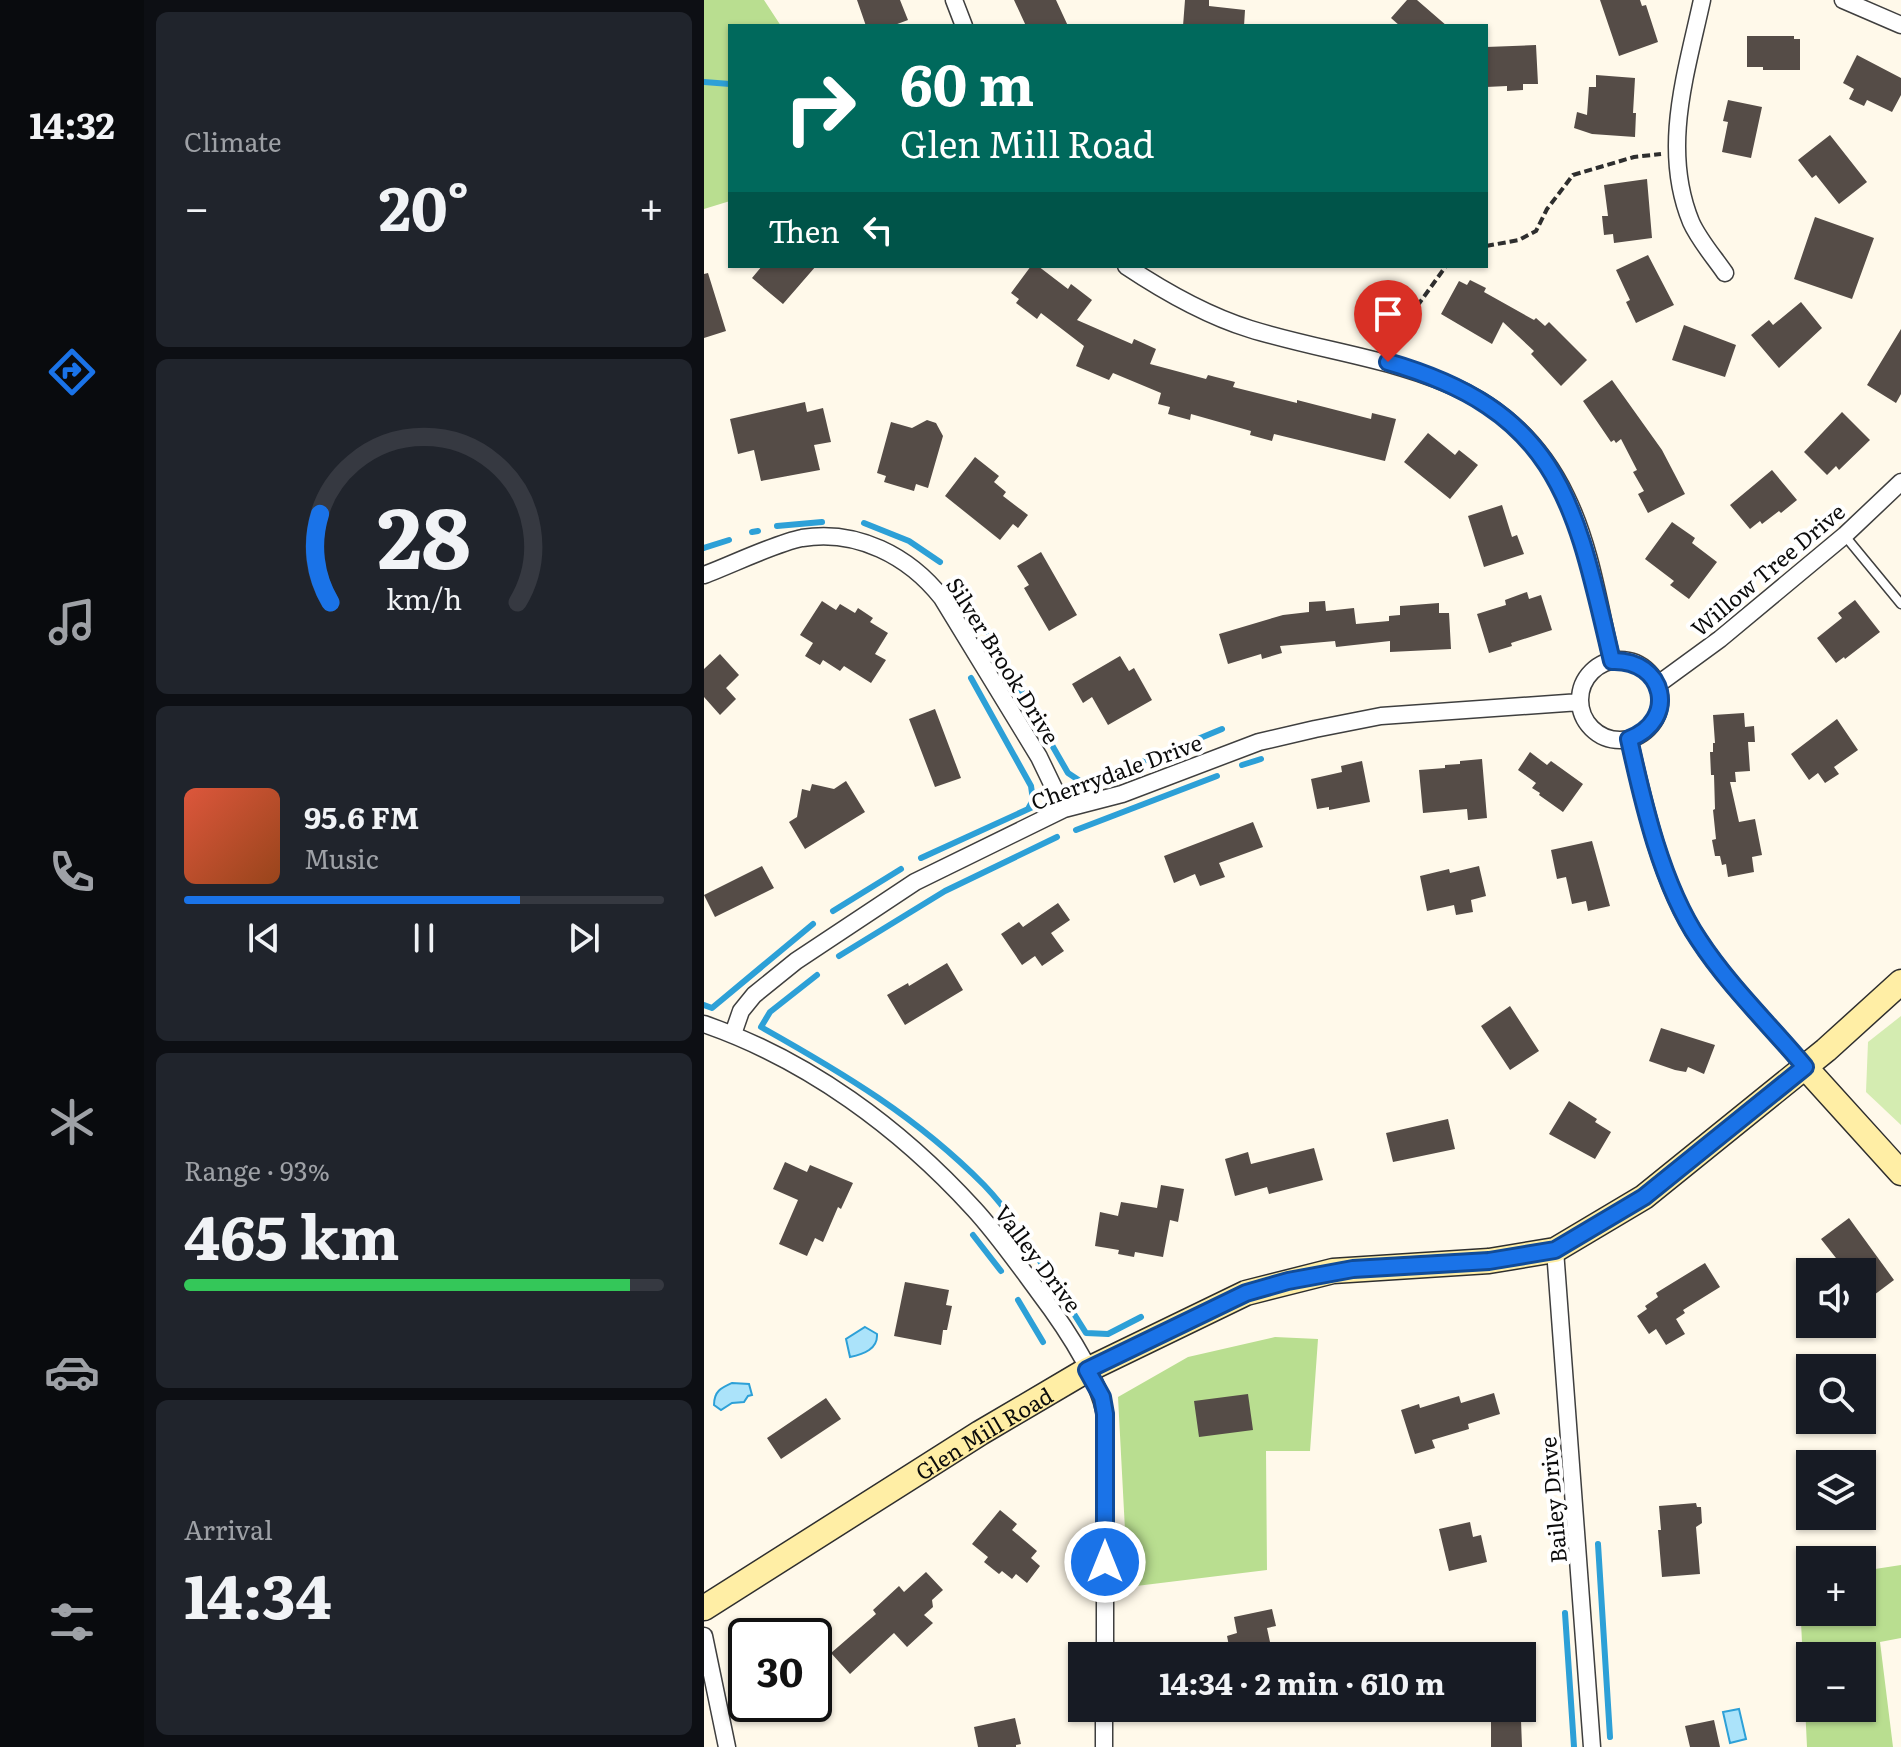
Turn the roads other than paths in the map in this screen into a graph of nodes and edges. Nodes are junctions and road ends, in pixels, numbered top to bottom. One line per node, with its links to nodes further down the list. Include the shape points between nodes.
1 (954, 0): 4 (street)
2 (1702, 0): 7 (street, via 1680,98 1675,153 1692,224)
3 (1843, 0): 5 (street)
4 (963, 24)
5 (1901, 25)
6 (1129, 268): 12 (street, via 1218,317 1437,378 1472,395 1517,428 1554,474 1577,521)
7 (1725, 273)
8 (1901, 482): 9 (street, Willow Tree Drive)
9 (1845, 535): 11 (lane); 13 (street, Willow Tree Drive)
10 (704, 575): 16 (street, Silver Brook Drive, via 799,538 829,536 894,554 942,598 1039,757)
11 (1901, 604)
12 (1612, 661): 13 (street, via 1639,664); 14 (street, via 1585,680)
13 (1657, 685): 15 (street, via 1656,718)
14 (1580, 702): 15 (street, via 1591,727 1602,735); 16 (street, Cherrydale Drive, via 1381,716 1315,729 1259,742 1122,794)
15 (1629, 739): 20 (street, via 1666,874 1684,916 1715,963)
16 (1064, 809): 19 (street, Cherrydale Drive, via 915,882 796,961 754,995)
17 (1901, 982): 20 (main road, Glen Mill Road)
18 (704, 1024): 19 (street, Valley Drive)
19 (733, 1034): 23 (street, Valley Drive, via 865,1109 923,1158 976,1211 1025,1274)
20 (1805, 1067): 21 (main road); 22 (main road, Glen Mill Road, via 1644,1197)
21 (1901, 1173)
22 (1555, 1250): 23 (main road, Glen Mill Road, via 1296,1279 1246,1293); 30 (street, Bailey Drive)
23 (1087, 1370): 24 (main road, Glen Mill Road); 26 (street, Valley Drive, via 1105,1414)
24 (704, 1608)
25 (704, 1636): 28 (street)
26 (1105, 1642)
27 (1104, 1722): 29 (street)
28 (727, 1747)
29 (1104, 1747)
30 (1592, 1747)

